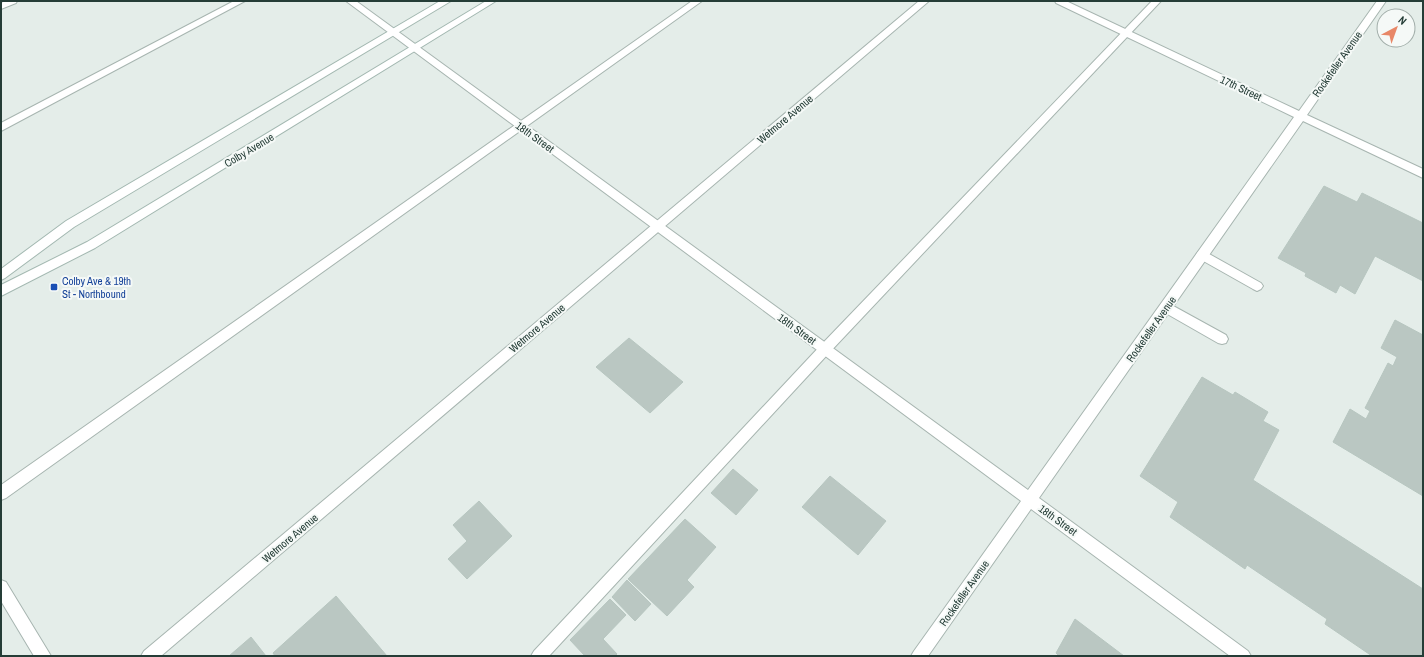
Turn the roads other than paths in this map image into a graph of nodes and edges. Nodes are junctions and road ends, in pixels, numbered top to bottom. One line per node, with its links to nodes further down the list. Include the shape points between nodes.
1 (13, 1): 11 (street)
2 (241, 1): 17 (street)
3 (350, 1): 12 (street, 18th Street)
4 (447, 1): 12 (street)
5 (492, 1): 14 (street, Colby Avenue)
6 (698, 1): 16 (street)
7 (925, 1): 19 (street, Wetmore Avenue)
8 (1059, 1): 13 (street, 17th Street)
9 (1157, 1): 13 (street)
10 (1382, 1): 15 (street, Rockefeller Avenue)
11 (1, 6)
12 (393, 33): 14 (street, 18th Street); 21 (street, via 70,224)
13 (1127, 33): 15 (street, 17th Street); 26 (street)
14 (415, 48): 16 (street, 18th Street); 23 (street, Colby Avenue, via 92,245)
15 (1300, 116): 18 (street, 17th Street); 20 (street, Rockefeller Avenue)
16 (520, 125): 19 (street, 18th Street); 27 (street)
17 (1, 127)
18 (1423, 174)
19 (658, 227): 26 (street, 18th Street); 31 (street, Wetmore Avenue)
20 (1202, 255): 22 (street); 24 (street, Rockefeller Avenue)
21 (1, 275)
22 (1257, 286)
23 (1, 291)
24 (1166, 307): 25 (street); 28 (street, Rockefeller Avenue)
25 (1222, 339)
26 (825, 350): 28 (street, 18th Street); 32 (street)
27 (1, 493)
28 (1030, 500): 33 (street, Rockefeller Avenue); 34 (street, 18th Street)
29 (1, 587): 30 (street)
30 (43, 656)
31 (149, 656)
32 (539, 656)
33 (919, 656)
34 (1243, 656)

